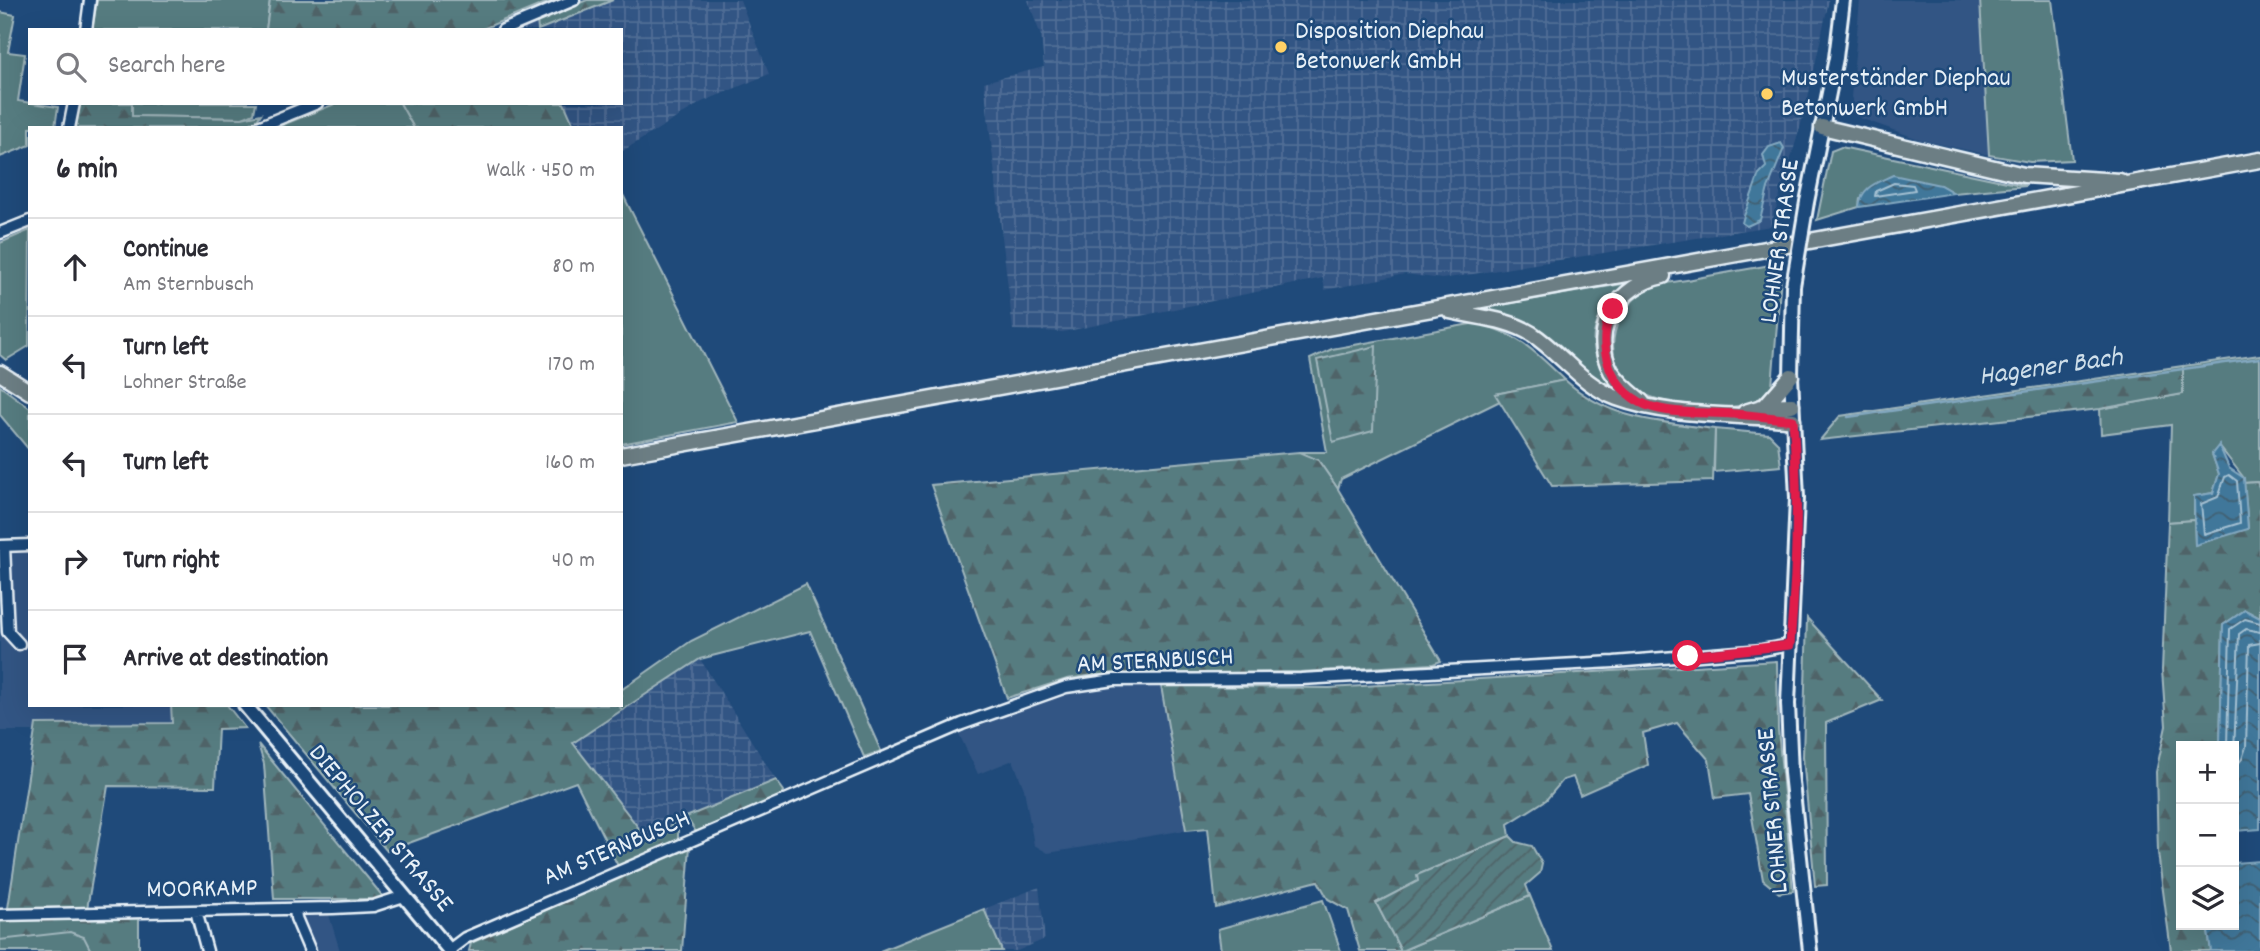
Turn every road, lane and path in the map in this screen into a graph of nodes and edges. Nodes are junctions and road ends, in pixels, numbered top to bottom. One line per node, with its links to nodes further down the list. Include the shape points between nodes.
1 (90, 0): 4 (street)
2 (574, 0): 5 (street)
3 (1843, 0): 10 (main road, LOHNER STRASSE)
4 (86, 28)
5 (508, 28)
6 (74, 105): 8 (street)
7 (312, 105): 9 (street)
8 (69, 126)
9 (261, 126)
10 (1822, 127): 12 (main road, via 2024,175); 18 (main road, LOHNER STRASSE, bridge, via 1793,286)
11 (2260, 160): 12 (main road)
12 (2132, 183): 15 (main road)
13 (28, 222): 14 (street)
14 (0, 233)
15 (1707, 261): 16 (main road); 20 (main road, via 1690,271 1638,285 1618,301 1608,318 1604,340 1610,369)
16 (1442, 309): 20 (main road, via 1518,327 1600,390); 25 (main road)
17 (0, 373): 19 (main road)
18 (1791, 376): 21 (main road, LOHNER STRASSE); 22 (main road)
19 (28, 391)
20 (1644, 404): 23 (main road)
21 (1791, 405): 22 (main road); 24 (main road, LOHNER STRASSE)
22 (1765, 406): 23 (main road)
23 (1737, 414): 24 (main road)
24 (1793, 420): 29 (main road, LOHNER STRASSE, via 1797,499)
25 (623, 455)
26 (28, 545): 27 (street)
27 (2, 547): 28 (street, via 8,632)
28 (19, 644)
29 (1790, 645): 35 (street, AM STERNBUSCH, via 1600,663 1301,678 1114,680 1066,687 962,724 466,938); 38 (main road, LOHNER STRASSE, via 1790,773)
30 (247, 707): 31 (main road, DIEPHOLZER STRASSE)
31 (404, 895): 32 (street, MOORKAMP, via 373,906); 35 (main road, DIEPHOLZER STRASSE)
32 (295, 909): 33 (street, MOORKAMP); 37 (street)
33 (197, 911): 34 (street, MOORKAMP); 36 (street)
34 (0, 915)
35 (449, 950)
36 (207, 951)
37 (310, 951)
38 (1810, 951)

